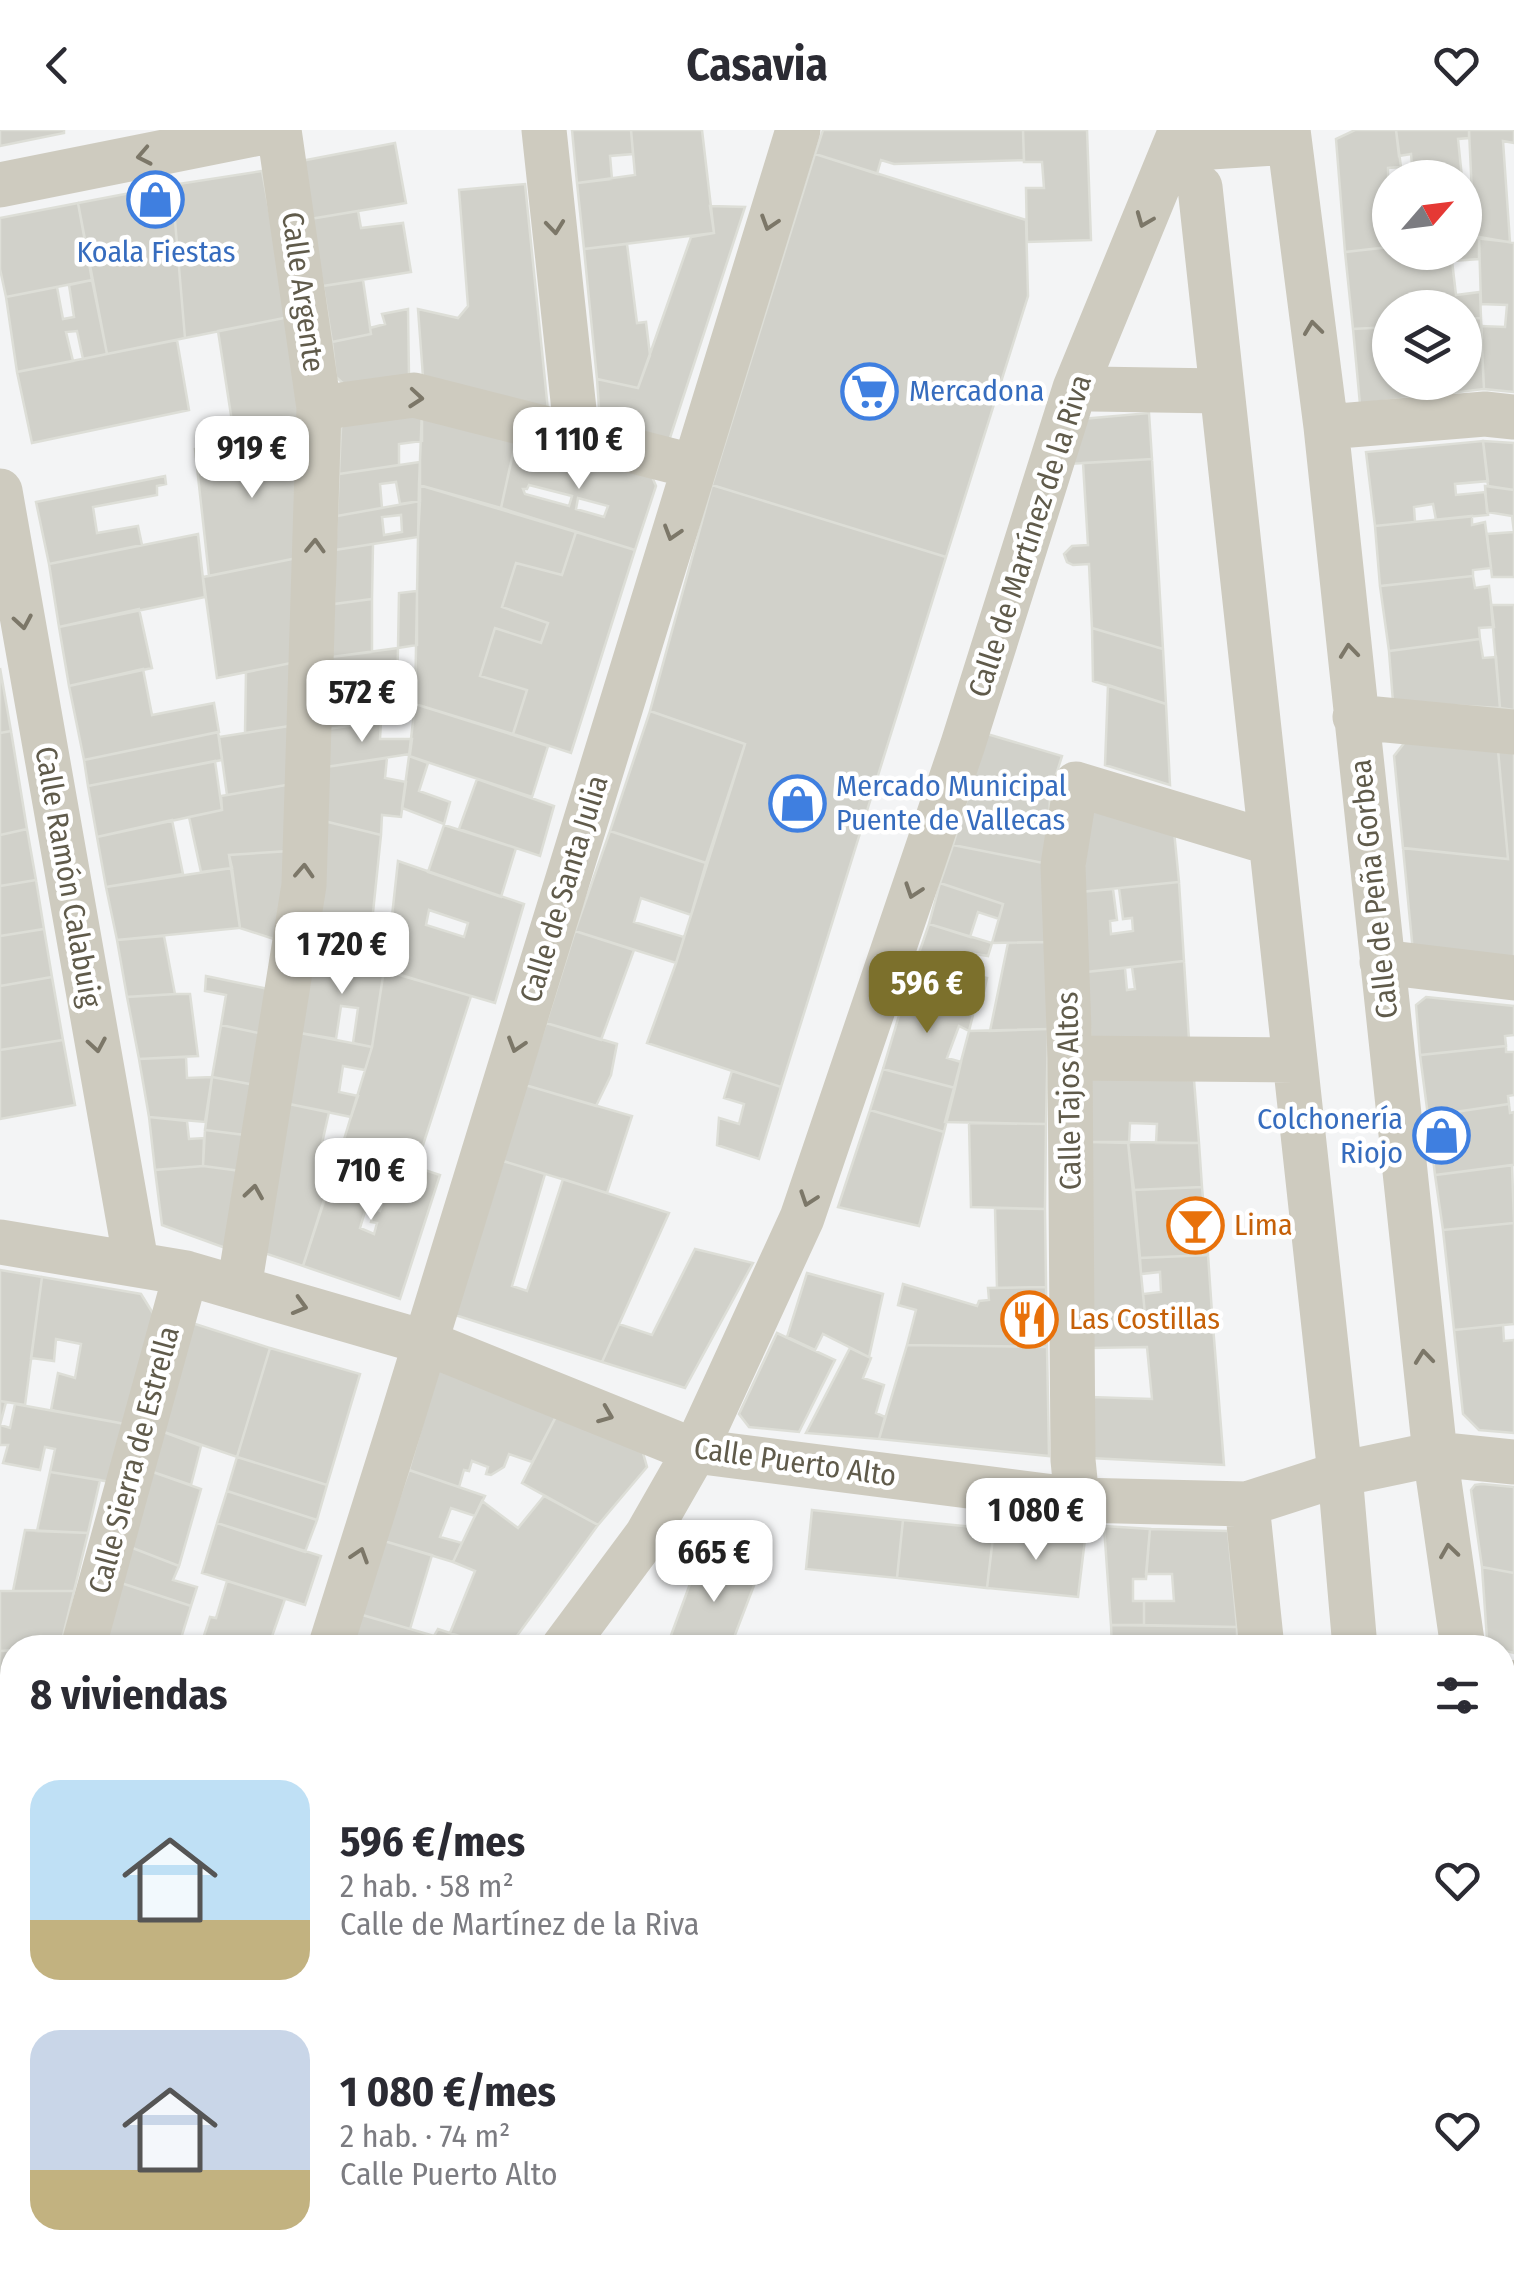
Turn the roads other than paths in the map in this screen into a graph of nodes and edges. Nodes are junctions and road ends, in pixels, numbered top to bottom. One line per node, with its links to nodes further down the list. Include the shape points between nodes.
1 (277, 130): 6 (street, one-way to 6); 9 (street, Calle Argente)
2 (544, 130): 12 (street, one-way to 12)
3 (798, 130): 13 (street, Calle de Santa Julia, one-way to 13)
4 (1289, 136): 5 (street, via 1195,148); 11 (street, Calle de Peña Gorbea, one-way to 4)
5 (1184, 158): 8 (street); 27 (street, Calle de Martínez de la Riva, one-way to 27, via 1076,388 802,1218)
6 (0, 186)
7 (1092, 389): 8 (street)
8 (1221, 392): 17 (street)
9 (320, 408): 12 (street, one-way to 12, via 414,395); 25 (street, Calle Argente, one-way to 9, via 304,885)
10 (1514, 417): 11 (street)
11 (1326, 426): 15 (street, Calle de Peña Gorbea, one-way to 11)
12 (577, 438): 13 (street)
13 (692, 466): 26 (street, Calle de Santa Julia, one-way to 26)
14 (0, 491): 23 (street, Calle Ramón Calabuig, one-way to 23)
15 (1356, 717): 16 (street); 18 (street, Calle de Peña Gorbea)
16 (1514, 732)
17 (1271, 843): 20 (street, Calle Tajos Altos, via 1076,784 1063,865); 21 (street)
18 (1382, 962): 19 (street); 28 (street, Calle de Peña Gorbea, one-way to 18)
19 (1514, 978)
20 (1070, 1058): 21 (street); 31 (street, Calle Tajos Altos)
21 (1294, 1060): 30 (street)
22 (0, 1242): 23 (street, Calle Puerto Alto)
23 (136, 1262): 24 (street, Calle Puerto Alto)
24 (186, 1274): 25 (street, Calle Puerto Alto); 33 (street, Calle Sierra de Estrella)
25 (239, 1288): 26 (street, Calle Puerto Alto, one-way to 26)
26 (427, 1343): 27 (street, Calle Puerto Alto, one-way to 27); 34 (street, Calle de Santa Julia, one-way to 26)
27 (696, 1452): 31 (street, Calle Puerto Alto); 35 (street, Calle de Martínez de la Riva, via 647,1535)
28 (1435, 1454): 29 (street, Calle Puerto Alto); 30 (street, Calle Puerto Alto); 38 (street, Calle de Peña Gorbea, one-way to 28)
29 (1514, 1462)
30 (1340, 1474): 32 (street, Calle Puerto Alto); 37 (street)
31 (1078, 1500): 32 (street, Calle Puerto Alto)
32 (1248, 1504): 36 (street)
33 (87, 1635)
34 (334, 1635)
35 (573, 1635)
36 (1261, 1635)
37 (1354, 1635)
38 (1461, 1635)

